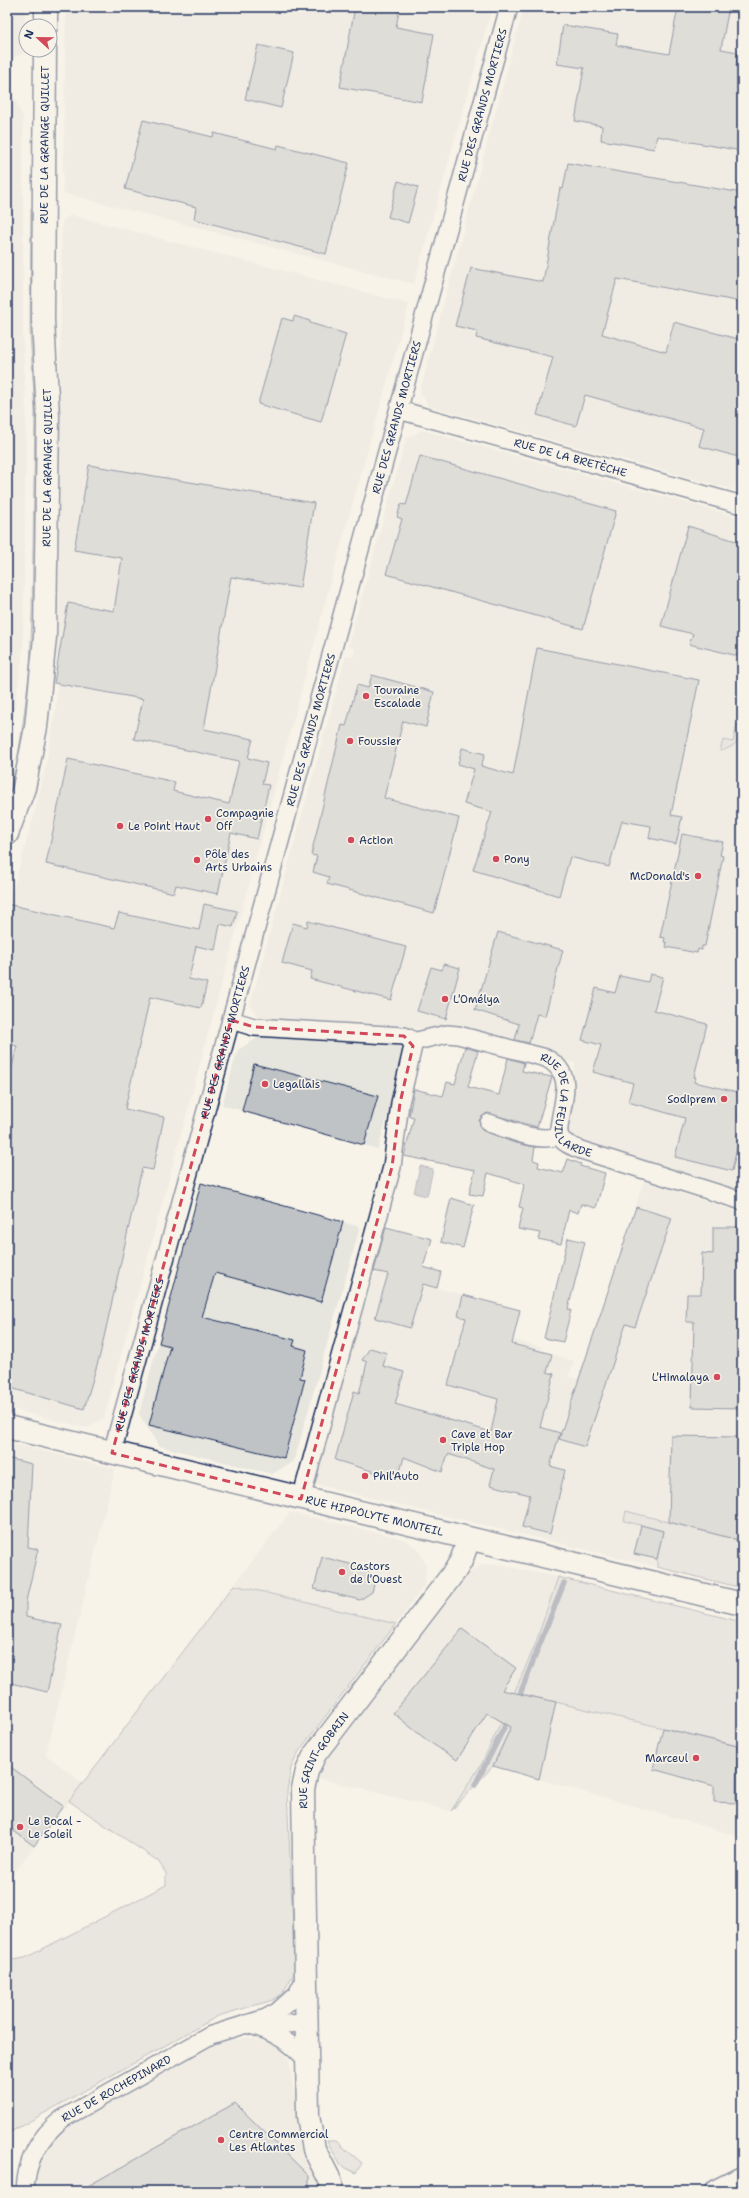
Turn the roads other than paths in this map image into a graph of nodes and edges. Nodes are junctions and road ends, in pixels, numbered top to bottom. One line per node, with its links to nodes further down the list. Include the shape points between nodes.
1 (46, 7): 3 (street)
2 (509, 7): 5 (street, RUE DES GRANDS MORTIERS)
3 (46, 18)
4 (45, 58): 7 (street, RUE DE LA GRANGE QUILLET, via 43,320 48,416 44,637 36,727 24,788)
5 (399, 410): 6 (street, RUE DE LA BRETÈCHE); 8 (street, RUE DES GRANDS MORTIERS)
6 (742, 505)
7 (7, 834)
8 (231, 1020): 9 (street, via 254,1026 398,1035 409,1038); 14 (street, RUE DES GRANDS MORTIERS)
9 (412, 1042): 11 (street, RUE DE LA FEUILLARDE, via 447,1034 458,1035 531,1053 555,1063 561,1069 565,1084); 15 (street, via 400,1103 392,1167)
10 (489, 1123): 11 (street, via 533,1137 548,1139)
11 (559, 1136): 12 (street, RUE DE LA FEUILLARDE, via 581,1150)
12 (742, 1201)
13 (7, 1427): 14 (street, RUE HIPPOLYTE MONTEIL)
14 (112, 1453): 15 (street, RUE HIPPOLYTE MONTEIL)
15 (301, 1499): 16 (street, RUE HIPPOLYTE MONTEIL)
16 (469, 1539): 17 (street, RUE HIPPOLYTE MONTEIL); 18 (street, RUE SAINT-GOBAIN, via 464,1556 455,1571 315,1754 306,1771 303,1789)
17 (742, 1604)
18 (307, 1973): 19 (street, RUE SAINT-GOBAIN); 20 (street, RUE DE ROCHEPINARD, via 303,1986 288,2004 266,2018)
19 (308, 2023): 20 (street, RUE DE ROCHEPINARD); 21 (street)
20 (246, 2024): 21 (street, via 275,2034 301,2054); 24 (street, RUE DE ROCHEPINARD, via 211,2035 62,2119 49,2130 35,2150 27,2172)
21 (307, 2062): 23 (street, via 310,2134 314,2149)
22 (742, 2178): 25 (street)
23 (336, 2188)
24 (25, 2191)
25 (716, 2191)

